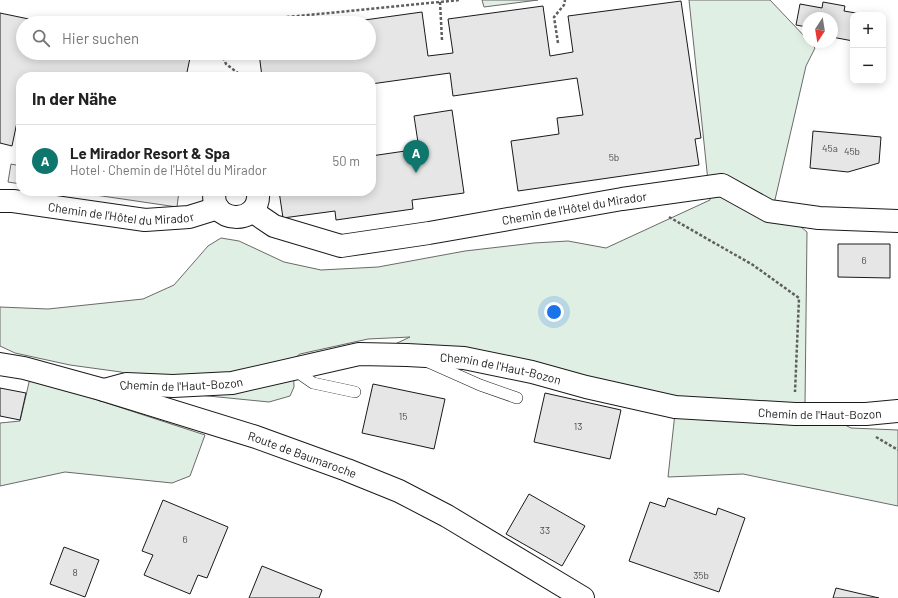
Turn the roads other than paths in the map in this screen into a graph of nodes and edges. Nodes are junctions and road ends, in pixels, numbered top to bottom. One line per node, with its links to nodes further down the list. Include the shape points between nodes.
1 (216, 199): 2 (street, Chemin de l'Hôtel du Mirador, via 189,217 145,220); 3 (street, via 222,213 234,217 246,215)
2 (0, 201)
3 (255, 201): 4 (street, Chemin de l'Hôtel du Mirador, via 274,226 340,246 722,185 769,211 820,218)
4 (898, 221)
5 (413, 355): 7 (street, Chemin de l'Haut-Bozon, via 359,354); 10 (lane, via 480,385); 11 (street, Chemin de l'Haut-Bozon, via 464,358 675,407 795,414 866,414)
6 (0, 364): 8 (street, Route de Baumaroche)
7 (292, 369): 8 (street, Chemin de l'Haut-Bozon, via 232,383 173,386 126,384); 9 (lane, via 313,383)
8 (104, 390): 12 (street, Route de Baumaroche, via 256,437 398,491 447,516)
9 (355, 392)
10 (518, 398)
11 (898, 411)
12 (584, 598)

